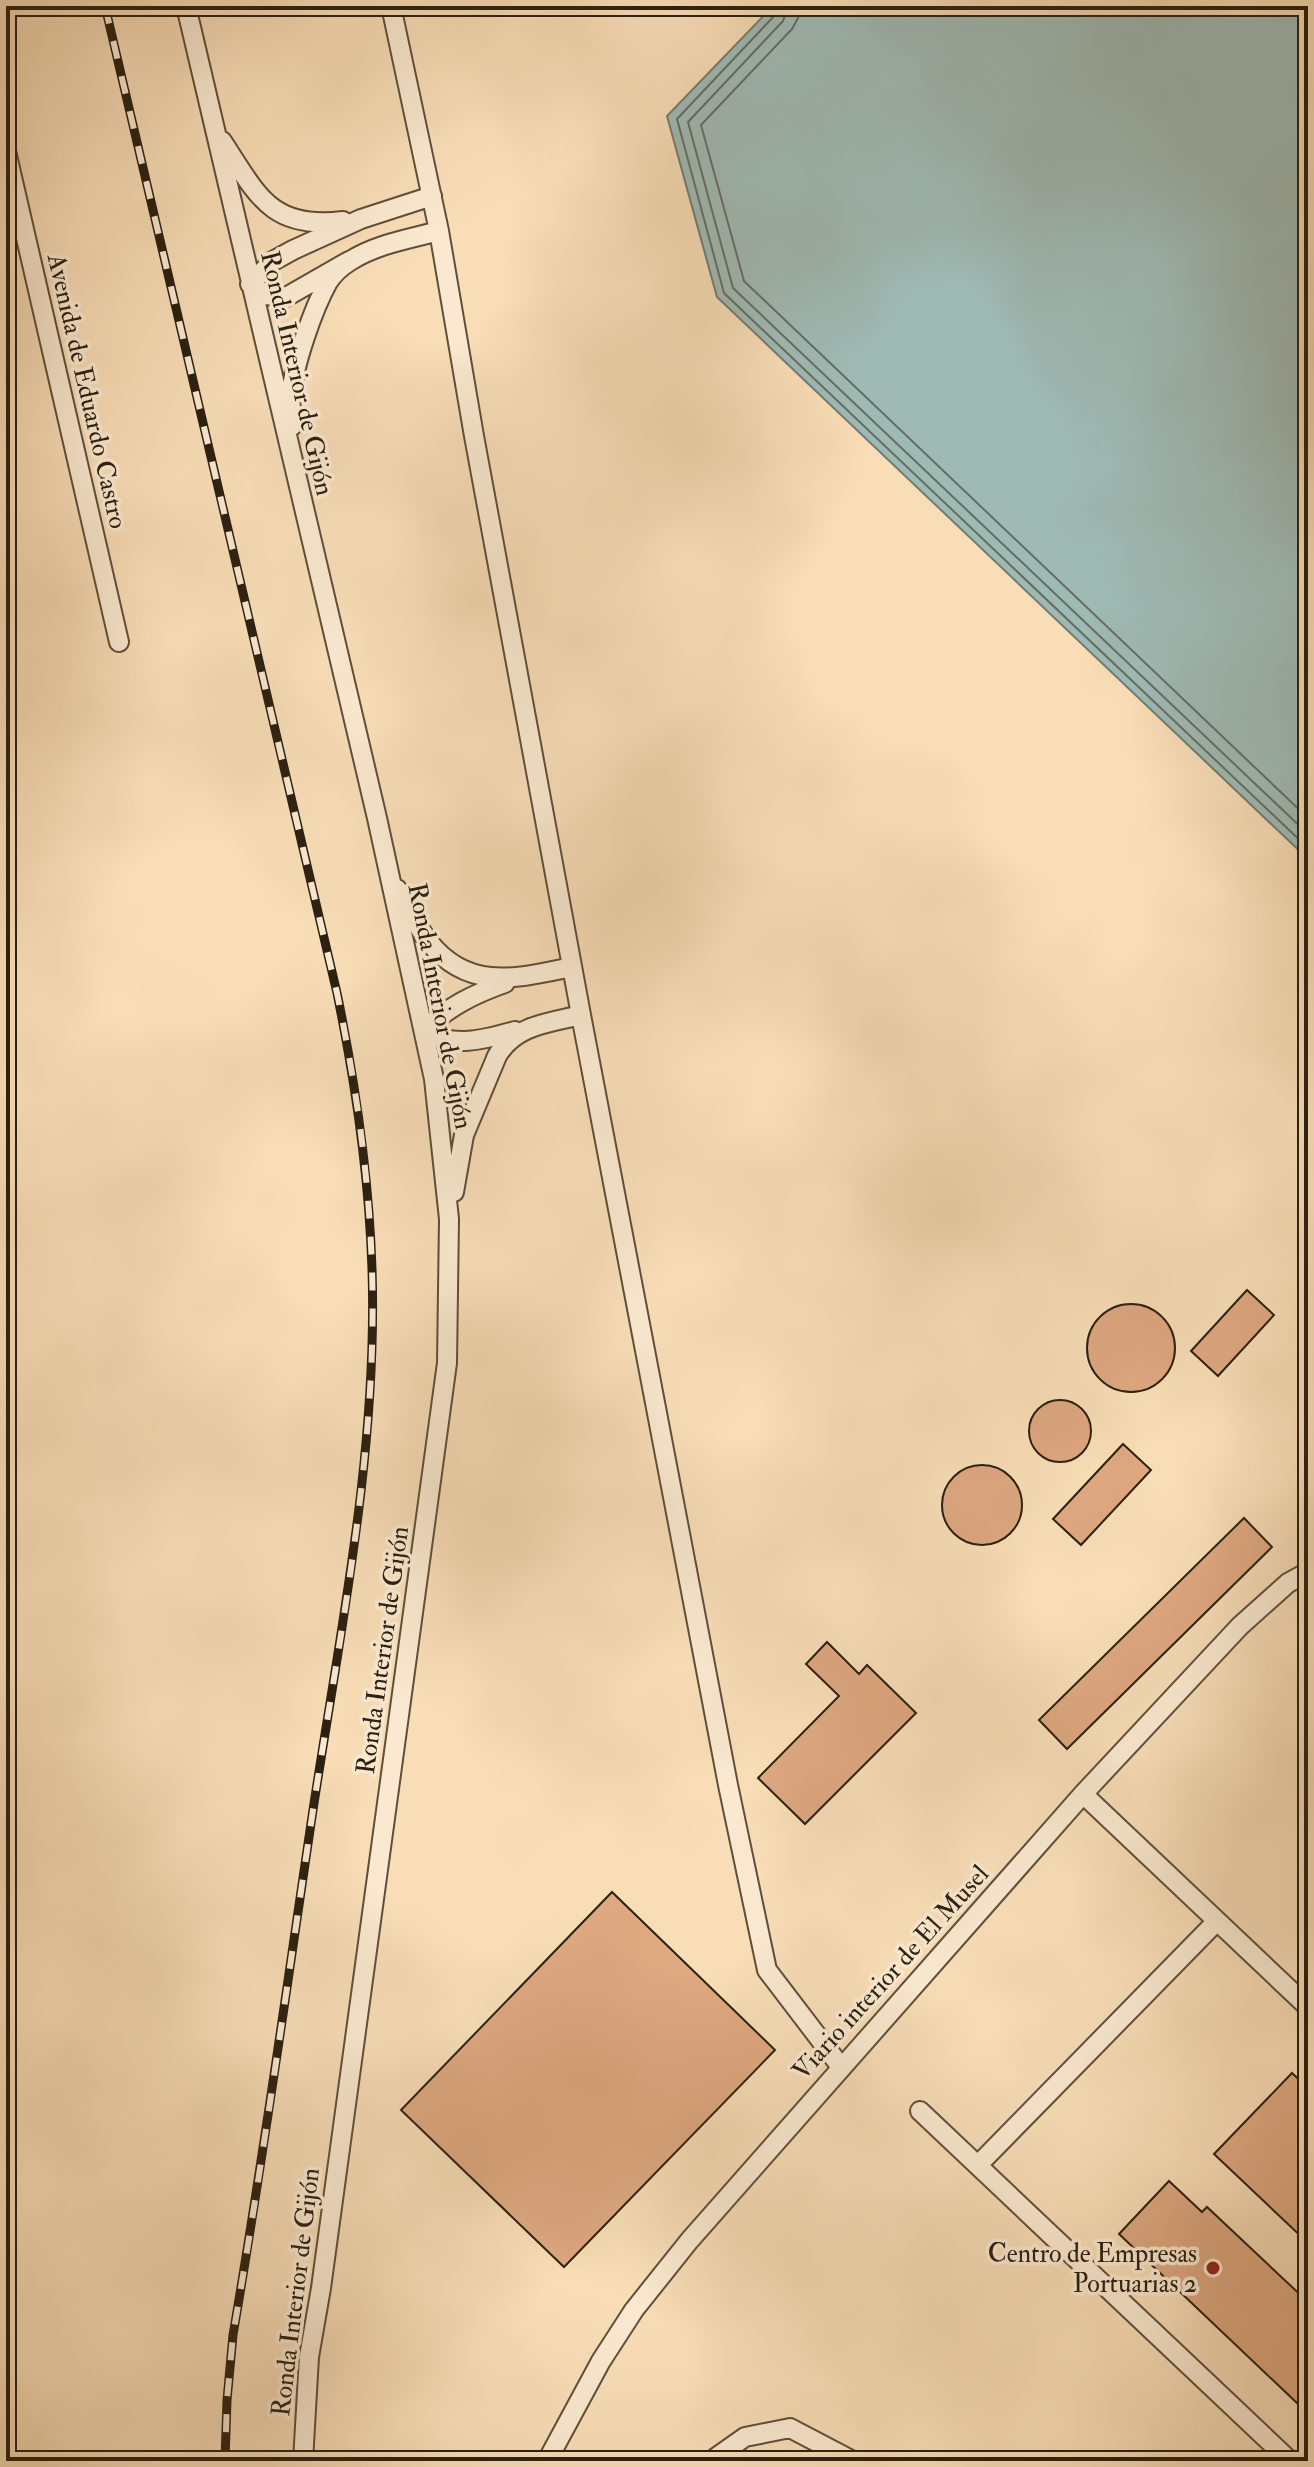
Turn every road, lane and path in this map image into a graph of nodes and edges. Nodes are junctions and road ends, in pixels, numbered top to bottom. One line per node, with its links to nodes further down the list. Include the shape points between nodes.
1 (186, 6): 3 (lane, Ronda Interior de Gijón)
2 (391, 6): 5 (lane)
3 (216, 133): 6 (lane, via 260,198 283,216 309,223); 9 (lane, Ronda Interior de Gijón)
4 (6, 151): 11 (lane, Avenida de Eduardo Castro)
5 (432, 196): 6 (lane); 7 (lane)
6 (361, 219): 9 (lane, via 273,261)
7 (439, 231): 8 (lane, via 377,247); 13 (lane)
8 (349, 261): 9 (lane, via 286,297 266,295); 10 (lane, via 328,283 298,362 291,395)
9 (250, 284): 10 (lane, Ronda Interior de Gijón)
10 (292, 457): 12 (lane, Ronda Interior de Gijón)
11 (119, 642)
12 (388, 873): 14 (lane, via 429,942 445,957 480,977); 17 (lane, Ronda Interior de Gijón)
13 (572, 967): 14 (lane); 15 (lane)
14 (516, 979): 17 (lane, via 474,994)
15 (581, 1015): 16 (lane); 23 (lane, via 767,1970)
16 (525, 1028): 17 (lane, via 466,1042); 18 (lane, via 503,1045 464,1135)
17 (424, 1031): 18 (lane, Ronda Interior de Gijón)
18 (449, 1219): 27 (lane, Ronda Interior de Gijón, via 447,1363 309,2357)
19 (1308, 1572): 20 (lane, Viario interior de El Musel, via 1240,1626)
20 (1083, 1794): 21 (lane); 23 (lane, Viario interior de El Musel)
21 (1217, 1921): 22 (lane); 25 (lane)
22 (1308, 2007)
23 (841, 2067): 26 (lane, Viario interior de El Musel, via 634,2310)
24 (920, 2111): 25 (lane)
25 (978, 2165): 30 (lane)
26 (552, 2456)
27 (303, 2461)
28 (711, 2461): 29 (lane, via 745,2437 790,2428)
29 (853, 2461)
30 (1290, 2461)

